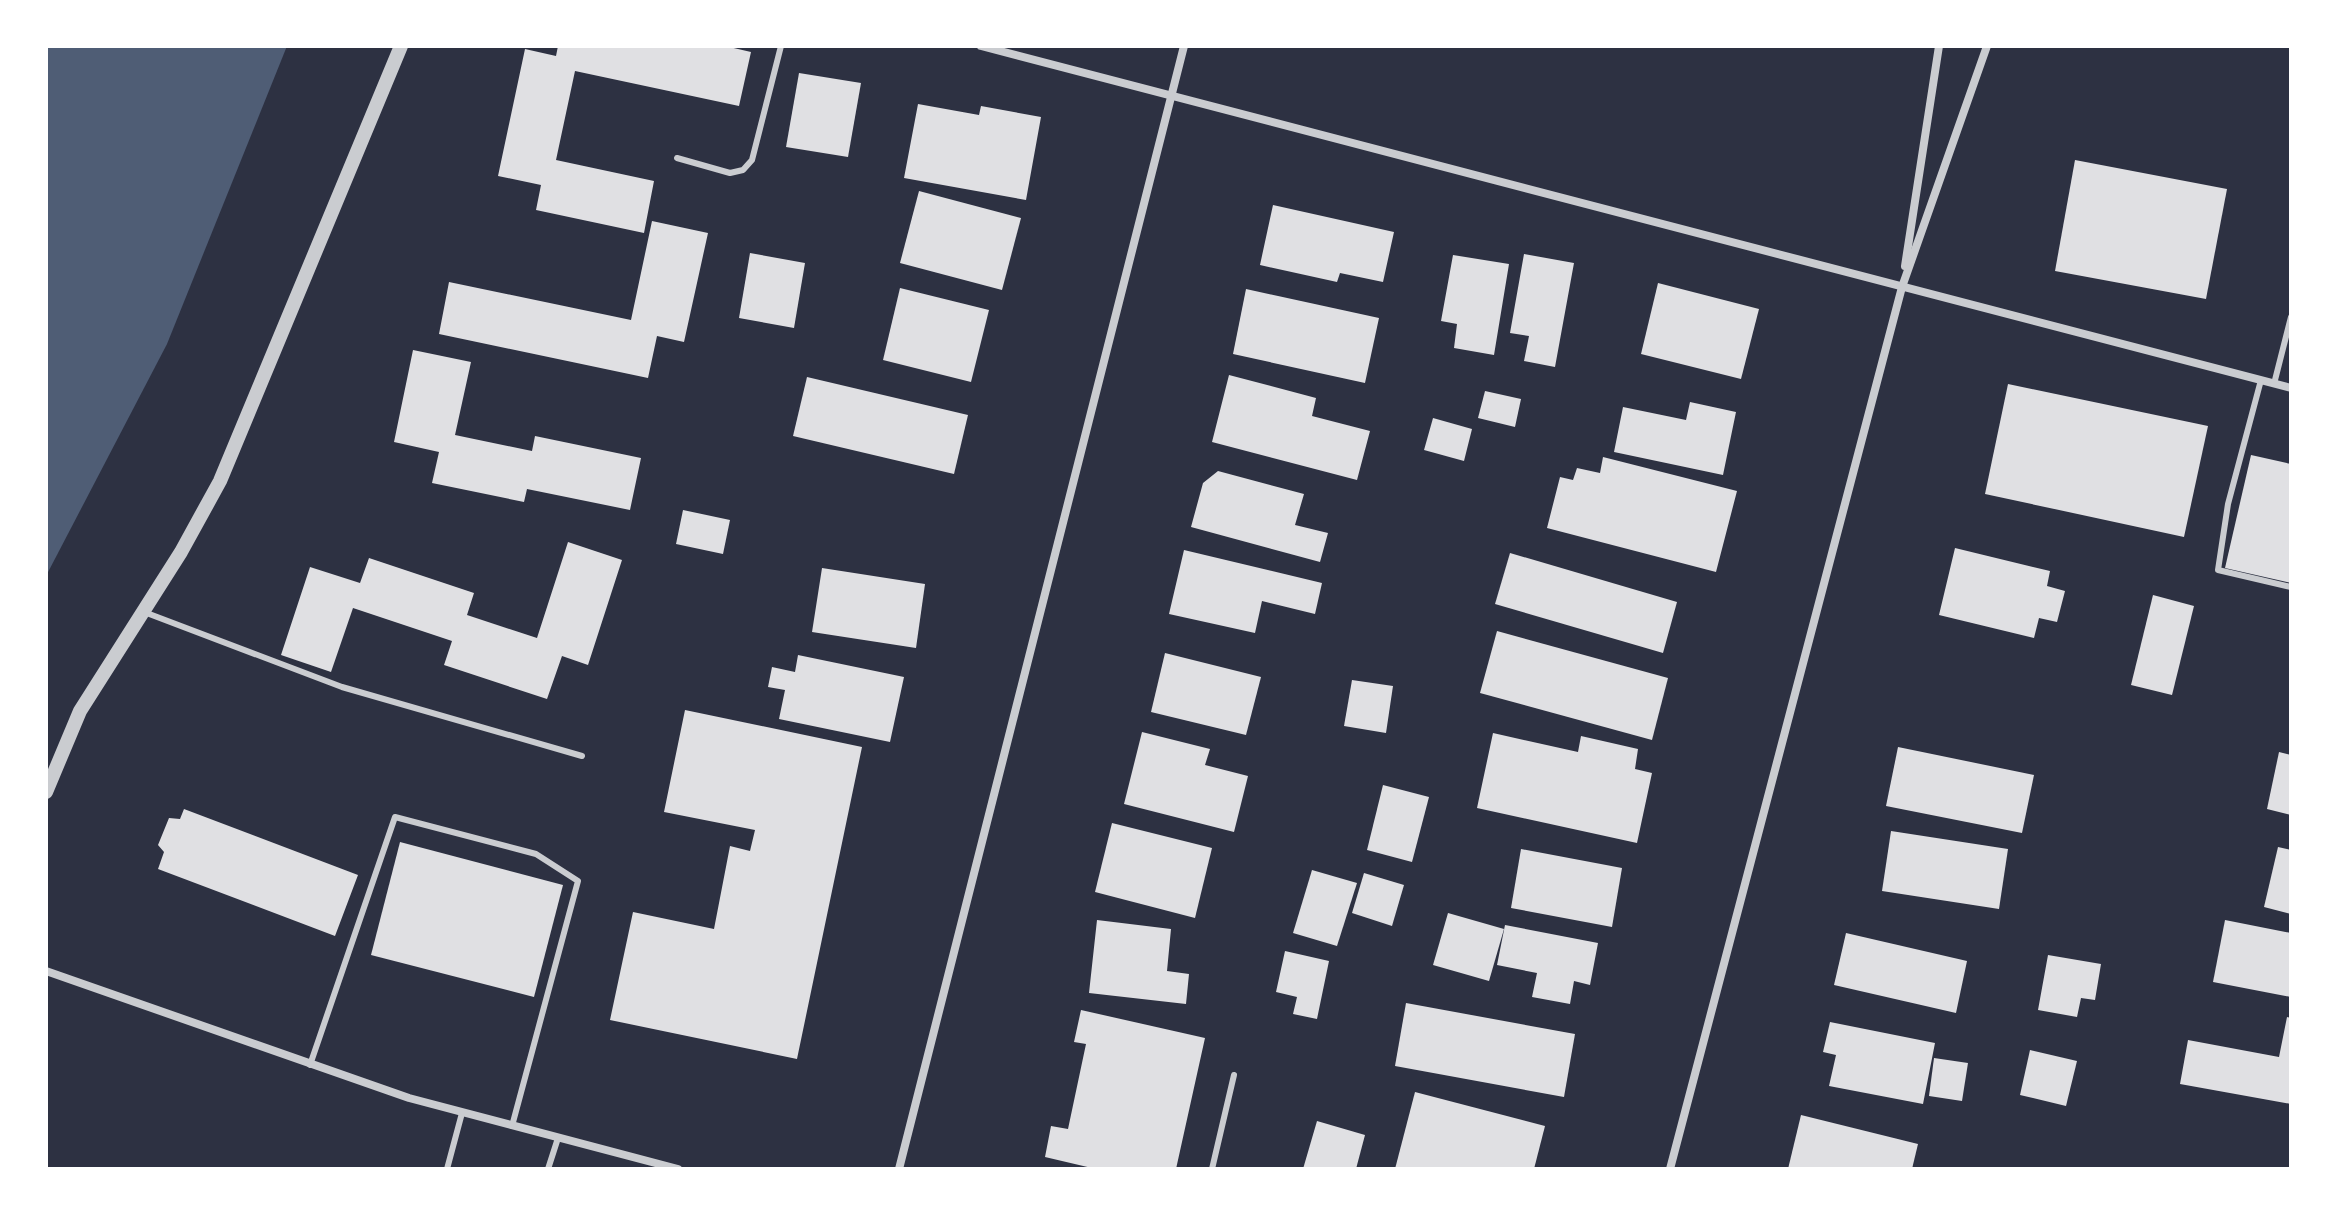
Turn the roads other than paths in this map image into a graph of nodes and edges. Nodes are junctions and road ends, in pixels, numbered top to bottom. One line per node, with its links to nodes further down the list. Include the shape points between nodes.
1 (401, 46): 15 (street, via 220,481)
2 (781, 46): 8 (lane, via 752,160 743,170 730,173)
3 (981, 46): 7 (street)
4 (1184, 46): 7 (street)
5 (1939, 46): 9 (street)
6 (1987, 46): 9 (street)
7 (1171, 96): 9 (street); 27 (street)
8 (677, 158)
9 (1902, 287): 11 (street); 29 (street)
10 (2291, 317): 12 (lane)
11 (2261, 380): 12 (street); 14 (lane, via 2228,504 2218,570)
12 (2274, 384): 13 (street)
13 (2291, 388)
14 (2291, 587)
15 (144, 612): 16 (lane, via 342,687); 17 (street, via 80,711)
16 (582, 756)
17 (46, 792)
18 (46, 971): 19 (street)
19 (310, 1065): 21 (street); 22 (lane, via 395,817 536,854 578,881)
20 (1234, 1075): 28 (lane)
21 (462, 1113): 22 (street); 24 (lane)
22 (512, 1126): 23 (street)
23 (558, 1138): 25 (lane); 26 (street)
24 (447, 1169)
25 (548, 1169)
26 (678, 1169)
27 (899, 1169)
28 (1212, 1169)
29 (1670, 1169)

